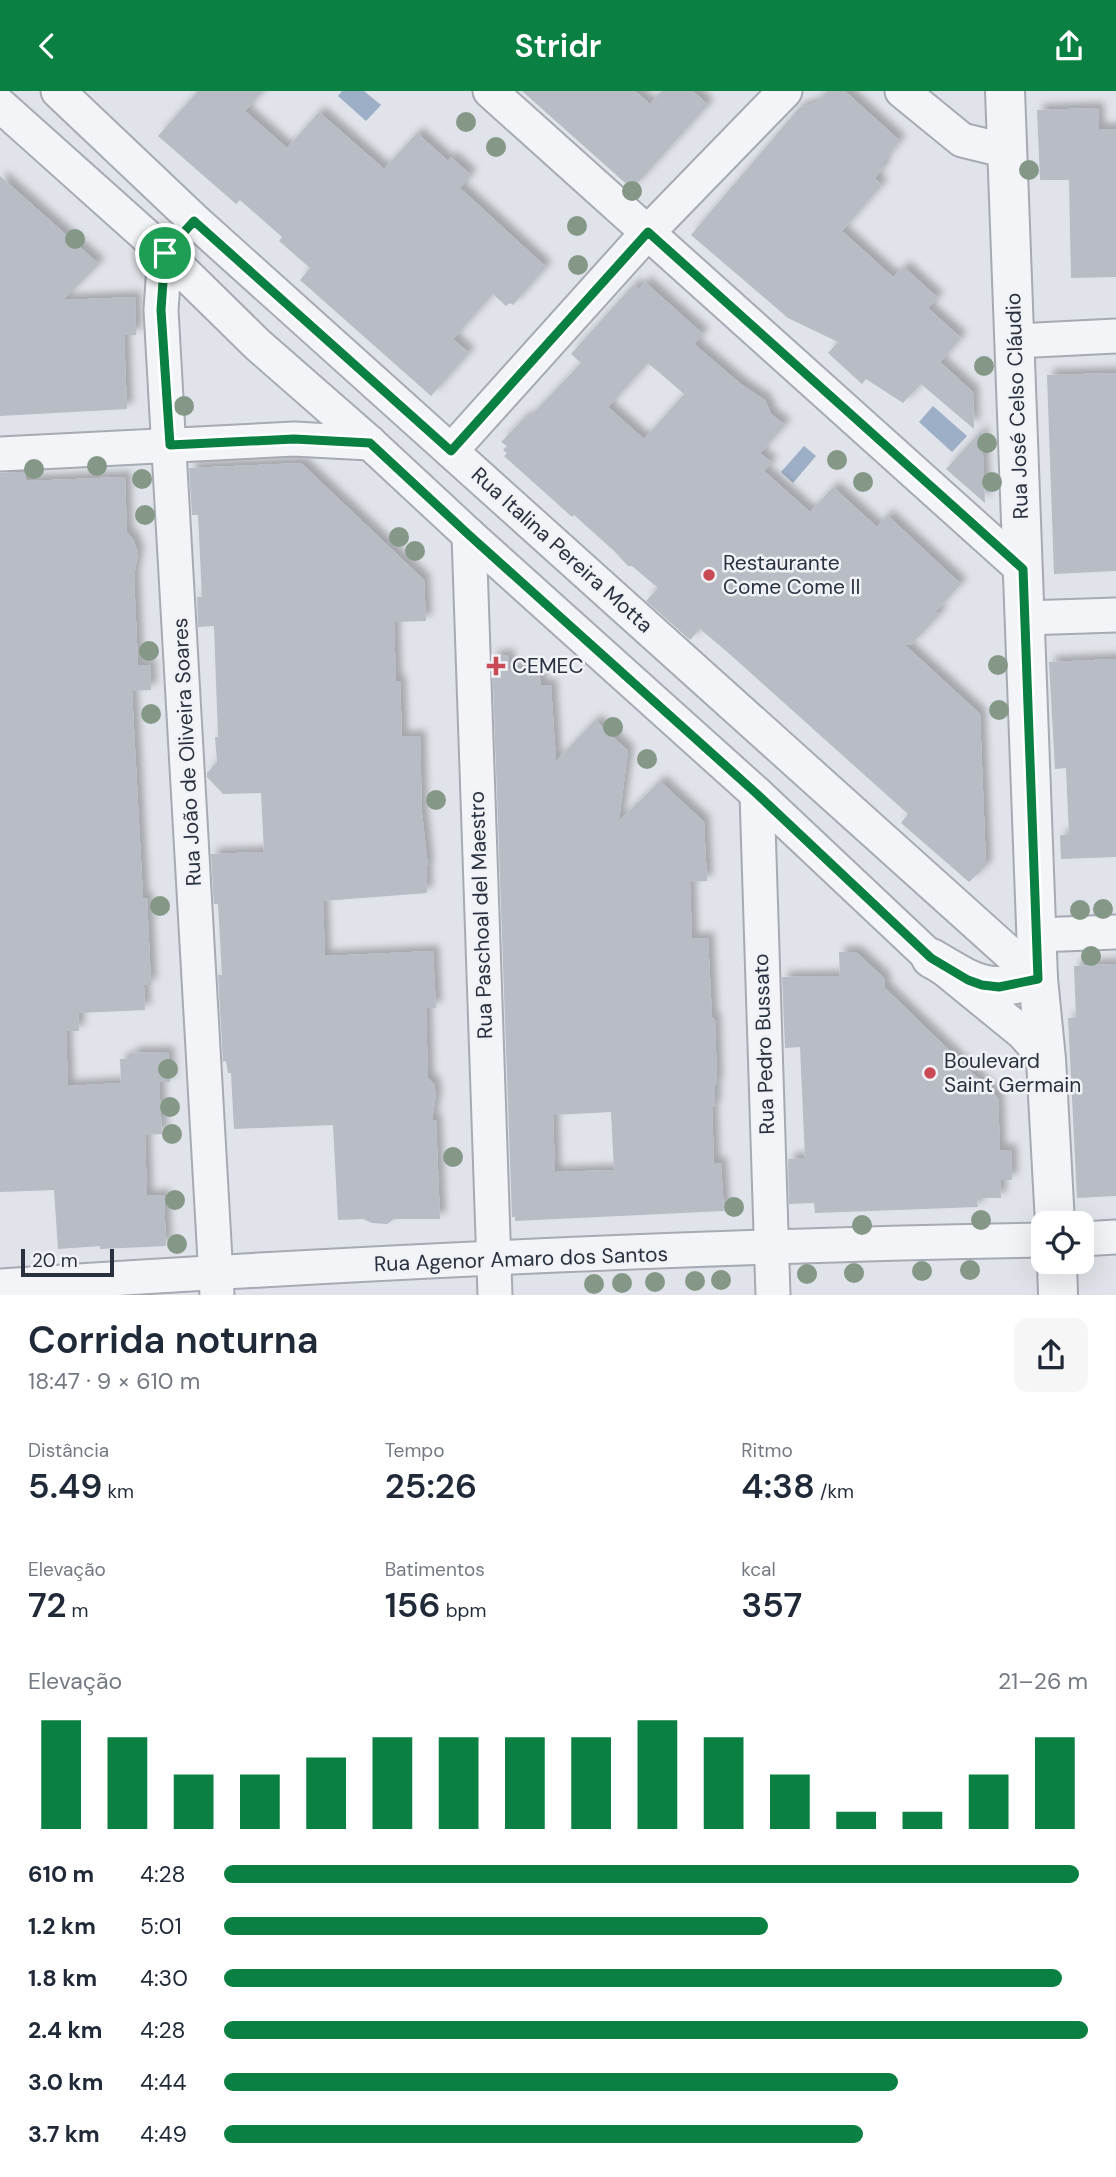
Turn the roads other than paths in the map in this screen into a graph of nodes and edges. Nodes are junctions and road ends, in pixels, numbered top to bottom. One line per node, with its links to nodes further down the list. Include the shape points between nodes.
1 (58, 91): 8 (street, Rua Italina Pereira Motta)
2 (490, 91): 9 (street)
3 (785, 91): 9 (street)
4 (902, 91): 7 (street, via 961,140)
5 (1005, 91): 7 (street, Rua José Celso Cláudio)
6 (0, 106): 10 (street)
7 (1007, 151): 12 (street, Rua José Celso Cláudio)
8 (194, 221): 10 (street); 15 (street, Rua Italina Pereira Motta)
9 (648, 232): 15 (street); 18 (street)
10 (165, 253): 13 (street, via 258,345); 14 (street, Rua João de Oliveira Soares, via 161,310)
11 (1116, 336): 12 (street)
12 (1014, 341): 18 (street, Rua José Celso Cláudio)
13 (370, 443): 14 (street, via 294,439); 17 (street)
14 (170, 445): 16 (street); 34 (street, Rua João de Oliveira Soares)
15 (451, 451): 25 (street, Rua Italina Pereira Motta)
16 (0, 454)
17 (469, 535): 21 (street); 32 (street, Rua Paschoal del Maestro)
18 (1023, 569): 20 (street, Rua José Celso Cláudio)
19 (1116, 615): 20 (street)
20 (1024, 618): 23 (street, Rua José Celso Cláudio)
21 (757, 794): 24 (street); 31 (street, Rua Pedro Bussato)
22 (1116, 932): 23 (street)
23 (1036, 935): 25 (street, Rua José Celso Cláudio)
24 (931, 958): 25 (street, via 982,985 999,987); 26 (street, via 1023,1033)
25 (1038, 979): 26 (street, Rua José Celso Cláudio)
26 (1046, 1059): 27 (street, Rua José Celso Cláudio)
27 (1054, 1211)
28 (1116, 1237): 29 (street)
29 (1094, 1238)
30 (1031, 1240): 31 (street, Rua Agenor Amaro dos Santos)
31 (771, 1249): 32 (street, Rua Agenor Amaro dos Santos); 37 (street, Rua Pedro Bussato)
32 (493, 1259): 34 (street, Rua Agenor Amaro dos Santos); 36 (street, Rua Paschoal del Maestro)
33 (1057, 1274): 38 (street)
34 (216, 1283): 35 (street, Rua Agenor Amaro dos Santos)
35 (0, 1286)
36 (495, 1295)
37 (773, 1295)
38 (1058, 1295)

